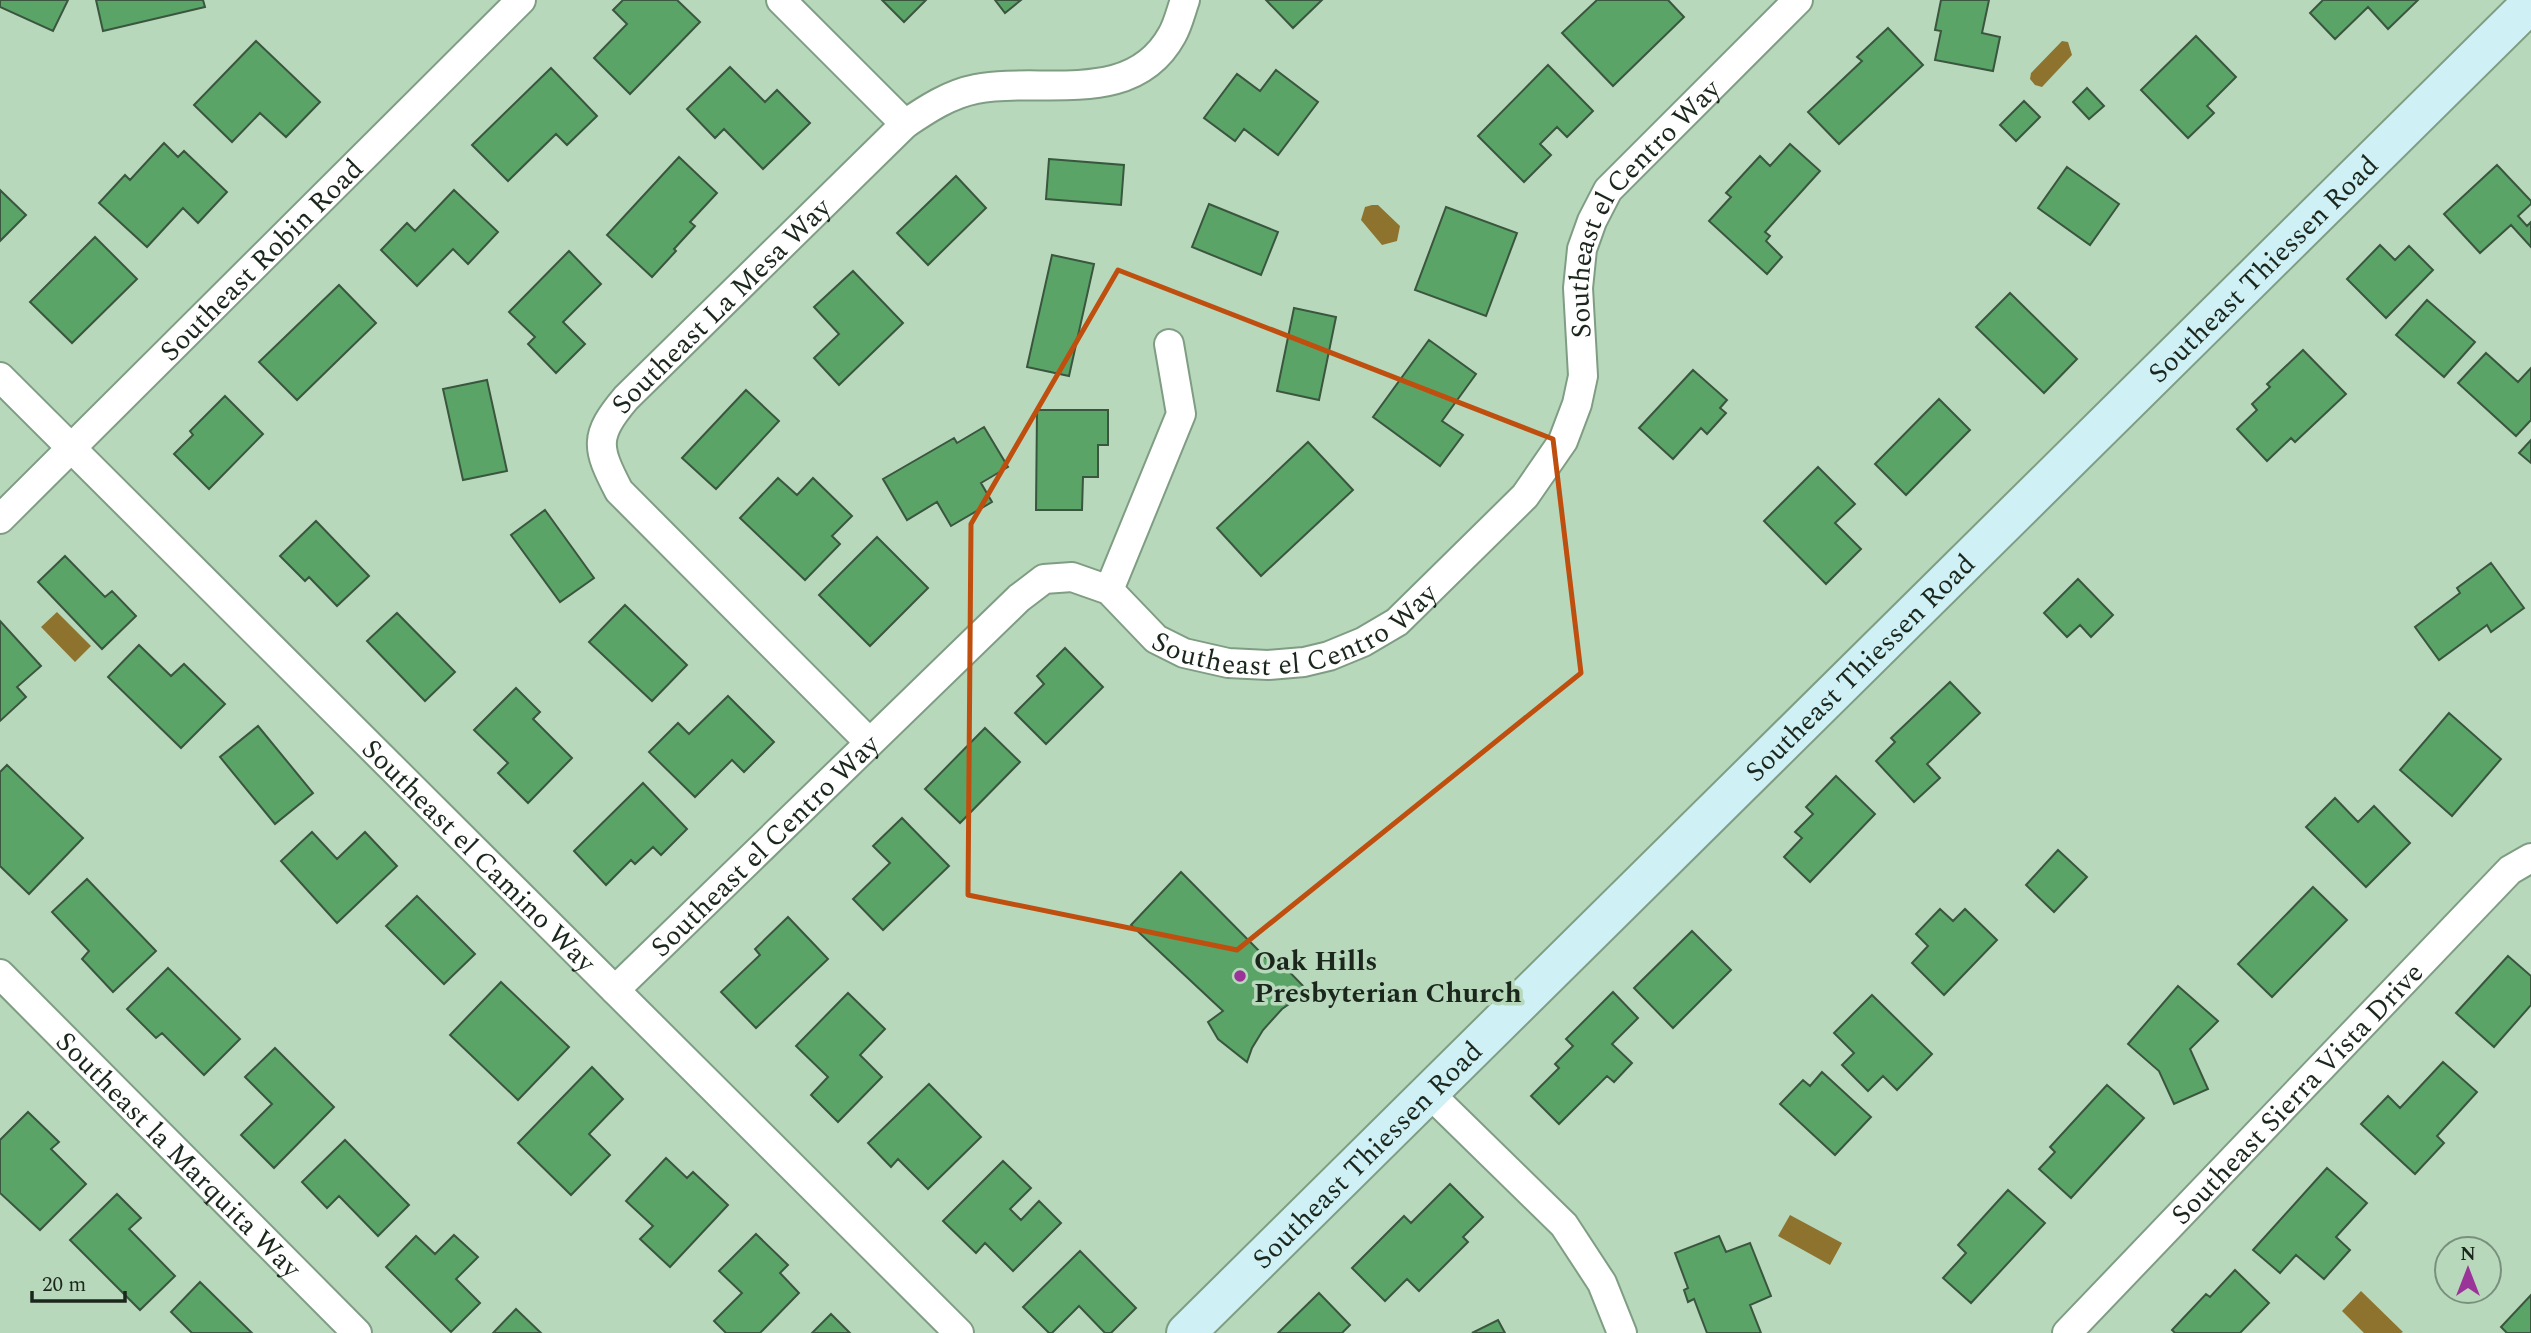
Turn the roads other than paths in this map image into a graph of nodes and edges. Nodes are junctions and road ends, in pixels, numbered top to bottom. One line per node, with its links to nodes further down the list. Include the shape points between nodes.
1 (521, 0): 9 (street, Southeast Robin Road)
2 (780, 0): 6 (street)
3 (1185, 0): 6 (street, Southeast La Mesa Way, via 1158,55 1131,74 1095,85 1018,84 975,89 937,102)
4 (1798, 0): 11 (street, Southeast el Centro Way, via 1608,190 1583,249 1578,288 1583,376 1563,441 1525,496 1397,622 1363,642 1304,663 1228,663 1184,653 1156,639)
5 (2531, 3): 16 (main road, Southeast Thiessen Road)
6 (905, 124): 12 (street, Southeast La Mesa Way, via 626,398 608,419 602,436 604,463 619,491)
7 (1168, 344): 11 (street, via 1181,414)
8 (0, 377): 9 (street, Southeast el Camino Way)
9 (72, 449): 10 (street, Southeast Robin Road); 15 (street, Southeast el Camino Way)
10 (0, 519)
11 (1109, 590): 12 (street, Southeast el Centro Way, via 1072,577 1044,579)
12 (869, 742): 15 (street, Southeast el Centro Way)
13 (2531, 858): 21 (street, Southeast Sierra Vista Drive, via 2510,870)
14 (0, 974): 17 (street, Southeast la Marquita Way)
15 (615, 990): 18 (street, Southeast el Camino Way)
16 (1428, 1092): 19 (main road, Southeast Thiessen Road); 20 (street, via 1564,1225 1602,1283)
17 (357, 1333)
18 (958, 1333)
19 (1186, 1333)
20 (1622, 1333)
21 (2067, 1333)

